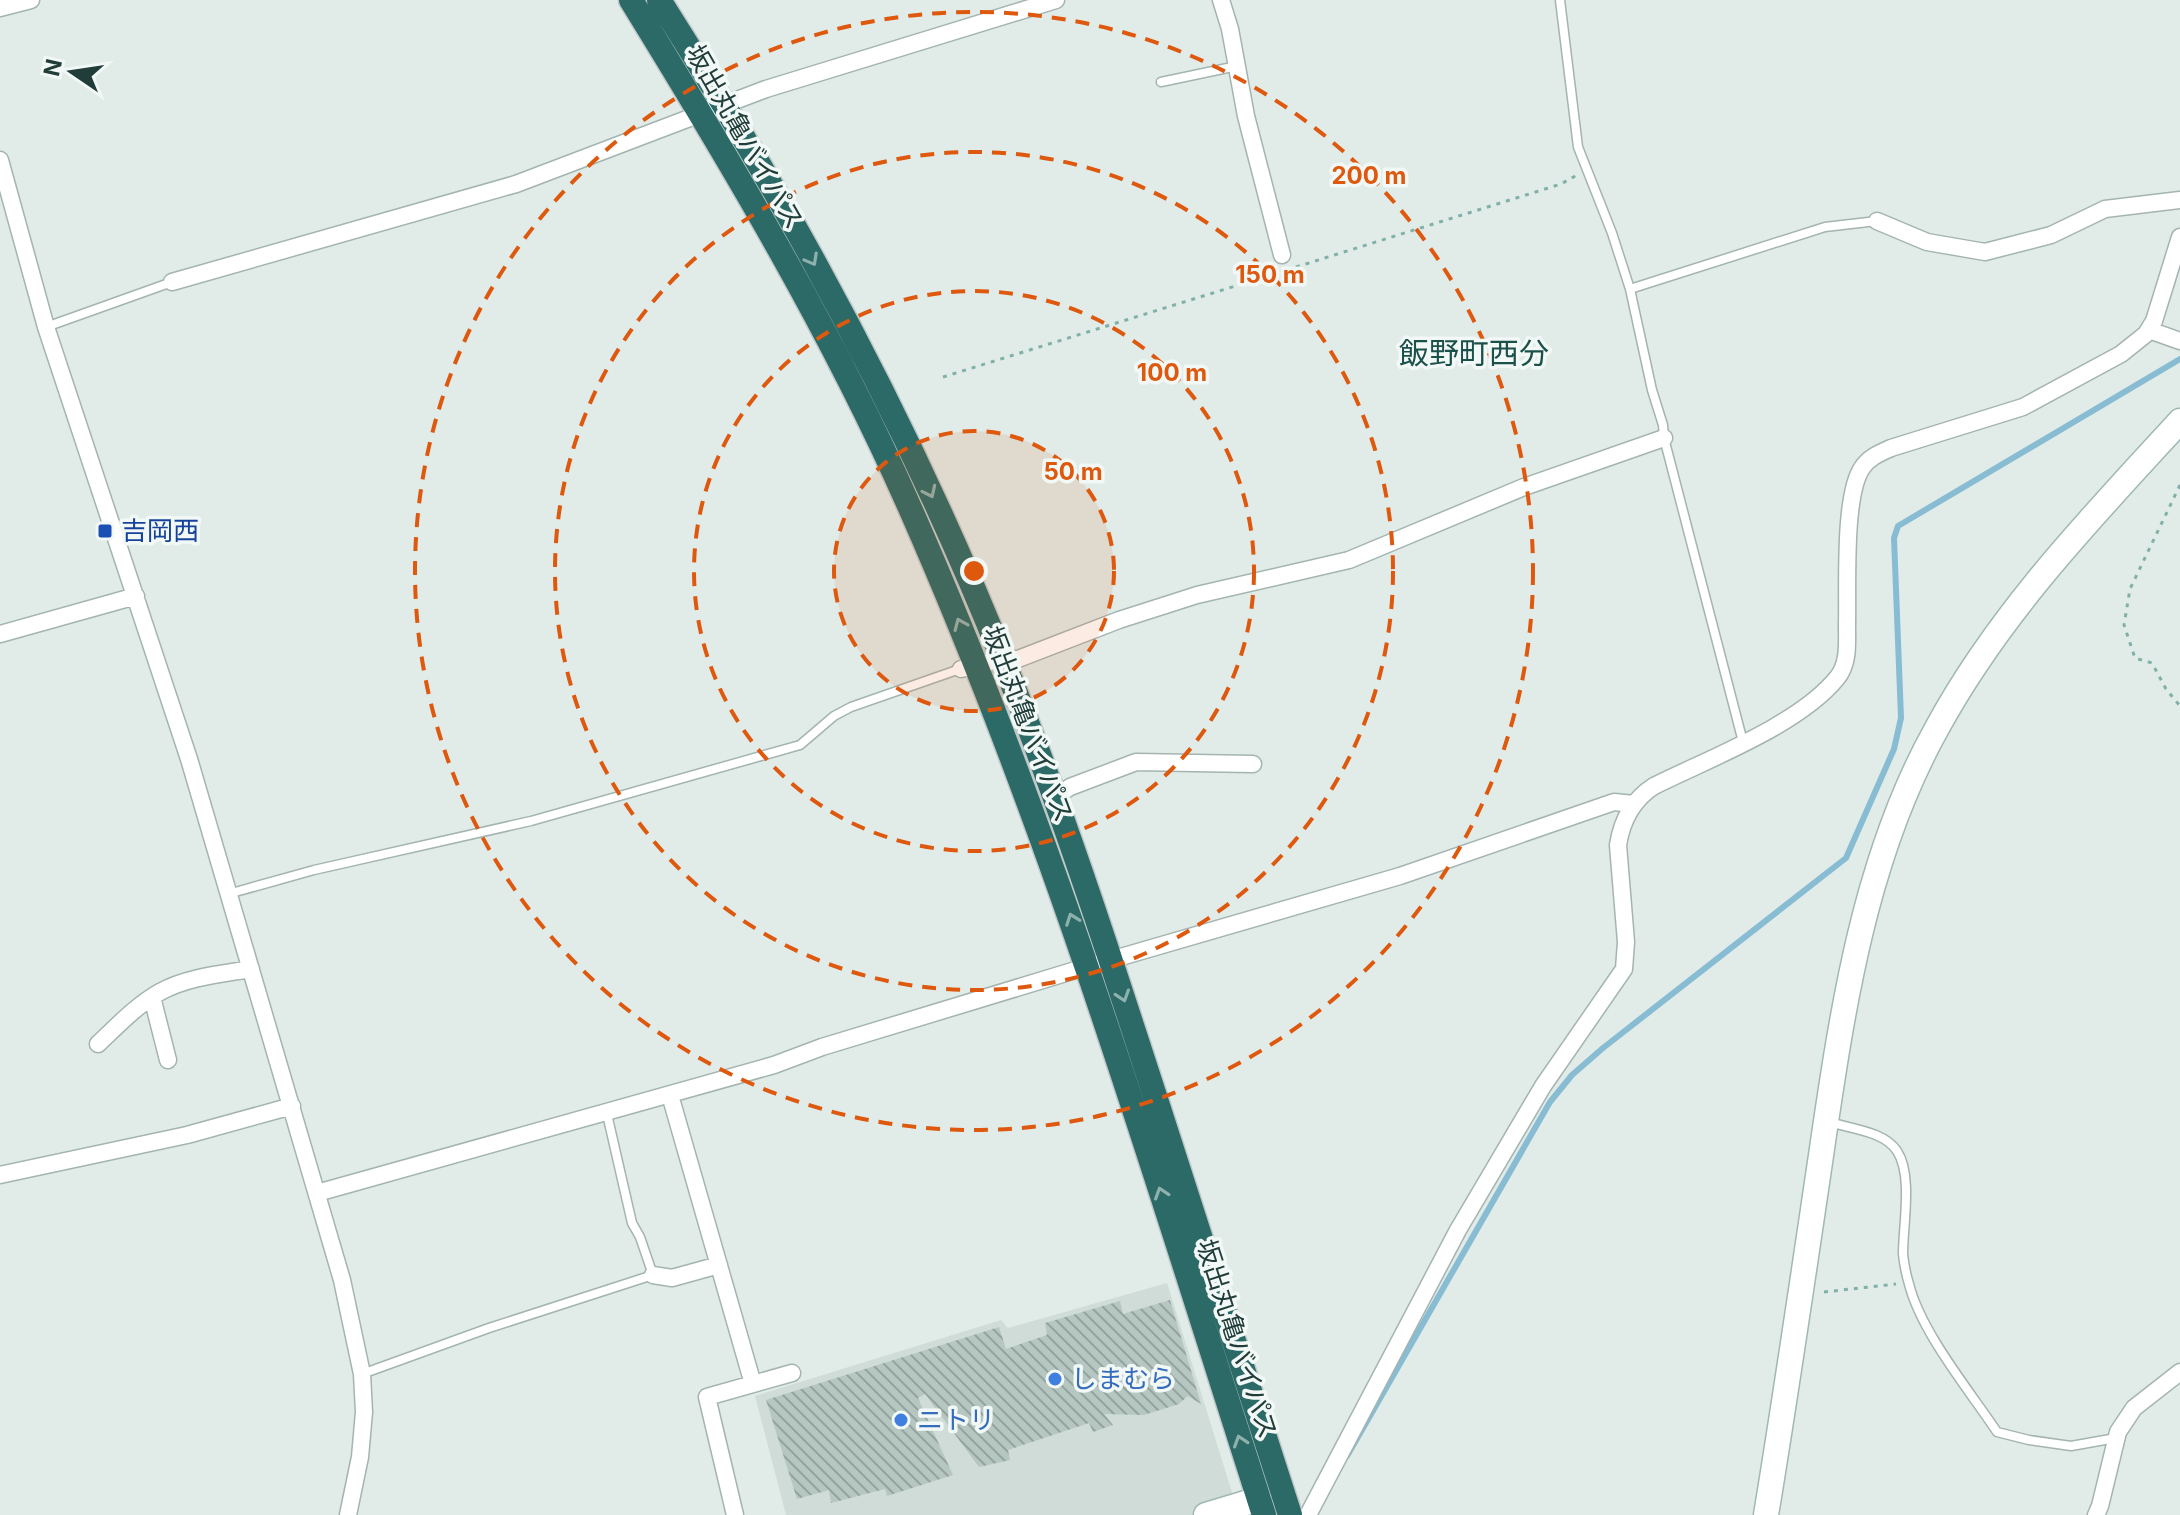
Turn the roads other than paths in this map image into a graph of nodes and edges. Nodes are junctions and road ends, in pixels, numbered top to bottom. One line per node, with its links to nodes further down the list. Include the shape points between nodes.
1 (31, 0): 7 (street)
2 (631, 0): 11 (highway, 坂出丸亀バイパス)
3 (659, 0): 10 (highway, 坂出丸亀バイパス)
4 (1056, 0): 10 (street)
5 (1221, 0): 8 (street)
6 (1560, 0): 18 (lane, via 1578,147)
7 (0, 8)
8 (1237, 66): 9 (lane); 16 (street)
9 (1161, 82)
10 (724, 105): 11 (street); 26 (highway, 坂出丸亀バイパス, one-way to 26, via 894,415)
11 (700, 115): 17 (street, via 516,184); 27 (highway, 坂出丸亀バイパス, one-way to 11, via 873,429 793,275)
12 (0, 160): 19 (street)
13 (2180, 200): 14 (street, via 2105,209 2051,235 1985,252 1927,242)
14 (1877, 221): 18 (lane, via 1825,227)
15 (2180, 237): 20 (street)
16 (1282, 255)
17 (172, 282): 19 (lane)
18 (1630, 289): 23 (lane)
19 (46, 327): 24 (street)
20 (2149, 330): 21 (street); 28 (street, via 2121,354 2023,407 1891,448 1867,462 1857,479 1850,518 1845,666 1827,689 1794,715)
21 (2180, 341)
22 (2180, 421): 41 (street, via 2021,601 1982,652 1935,731 1877,870)
23 (1664, 438): 26 (street, via 1524,487 1349,560 1197,595 1018,659); 28 (lane)
24 (136, 596): 25 (street); 32 (street)
25 (0, 634)
26 (1003, 659): 27 (street); 30 (highway, 坂出丸亀バイパス)
27 (969, 667): 32 (lane, via 851,707 800,745 531,821); 33 (highway, 坂出丸亀バイパス, one-way to 27)
28 (1743, 742): 31 (street, via 1654,786)
29 (1253, 764): 30 (street, via 1136,762)
30 (1054, 798): 33 (highway, 坂出丸亀バイパス)
31 (1634, 804): 33 (street, via 1614,802 1400,876); 56 (street, via 1618,845 1624,969 1543,1086 1458,1230)
32 (228, 894): 34 (street)
33 (1100, 963): 38 (street); 51 (highway, 坂出丸亀バイパス, one-way to 33); 55 (highway, 坂出丸亀バイパス, one-way to 55)
34 (251, 969): 35 (street, via 204,977); 39 (street)
35 (152, 997): 36 (street); 37 (street)
36 (98, 1044)
37 (168, 1060)
38 (670, 1095): 40 (street); 44 (street)
39 (292, 1106): 42 (street, via 187,1135); 43 (street)
40 (607, 1114): 43 (street); 45 (lane, via 632,1223)
41 (1826, 1121): 50 (lane, via 1879,1136 1896,1148 1903,1163 1908,1282 1929,1331 1997,1432 2071,1446); 57 (street)
42 (0, 1175)
43 (317, 1193): 48 (street)
44 (719, 1265): 45 (street, via 672,1278); 49 (street)
45 (653, 1275): 48 (lane)
46 (2180, 1372): 50 (street, via 2134,1408)
47 (792, 1373): 49 (street)
48 (362, 1374): 52 (street, via 360,1457)
49 (753, 1384): 53 (street, via 707,1397)
50 (2116, 1438): 58 (street)
51 (1261, 1507): 54 (street)
52 (348, 1515)
53 (735, 1515)
54 (1206, 1515)
55 (1290, 1515)
56 (1308, 1515)
57 (1766, 1515)
58 (2096, 1515)

